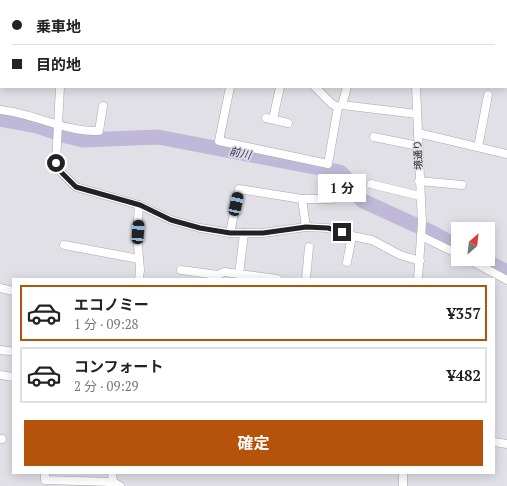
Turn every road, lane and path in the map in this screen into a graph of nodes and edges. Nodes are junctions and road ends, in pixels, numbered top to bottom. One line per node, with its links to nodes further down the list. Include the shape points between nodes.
1 (60, 88): 13 (street)
2 (230, 88): 9 (street, via 219,141 328,164)
3 (280, 88): 12 (street, via 269,119)
4 (316, 88): 9 (street, via 332,104)
5 (347, 88): 9 (street)
6 (416, 88): 11 (street, 境通り)
7 (488, 95): 17 (street)
8 (103, 106): 13 (street, via 99,131 81,132)
9 (340, 106): 11 (street)
10 (0, 110): 13 (street)
11 (417, 114): 14 (street, 境通り)
12 (288, 123)
13 (58, 127): 25 (street, via 56,163 58,169 76,187)
14 (418, 133): 16 (street, 境通り); 17 (street)
15 (374, 137): 16 (street)
16 (418, 146): 19 (street, 境通り)
17 (478, 147): 18 (street)
18 (507, 154)
19 (419, 181): 21 (street); 22 (street, 境通り)
20 (371, 184): 22 (street)
21 (462, 185)
22 (420, 196): 29 (street, 境通り)
23 (302, 199): 24 (street); 26 (street); 27 (street, via 239,189)
24 (332, 199)
25 (140, 205): 27 (street, via 171,220); 34 (street)
26 (306, 227): 28 (street); 30 (street, via 328,228)
27 (230, 233): 28 (street)
28 (244, 233): 39 (street)
29 (422, 234): 33 (street); 36 (street)
30 (352, 236): 35 (street); 36 (street, via 372,240 400,255)
31 (64, 244): 34 (street)
32 (309, 247): 42 (street)
33 (451, 250)
34 (139, 259): 40 (street)
35 (345, 259)
36 (420, 261): 43 (street)
37 (481, 266): 44 (street)
38 (181, 270): 39 (street, via 218,276 224,272)
39 (239, 274): 41 (street)
40 (138, 278)
41 (269, 278)
42 (306, 278)
43 (418, 278)
44 (507, 280)
45 (0, 288): 46 (street)
46 (12, 290)
47 (0, 350): 48 (street)
48 (9, 351)
49 (0, 375): 50 (street)
50 (12, 377)
51 (495, 442): 52 (street)
52 (507, 444)
53 (45, 474): 56 (street, via 45,480)
54 (112, 474): 56 (street)
55 (404, 474): 57 (street)
56 (115, 485)
57 (403, 486)

